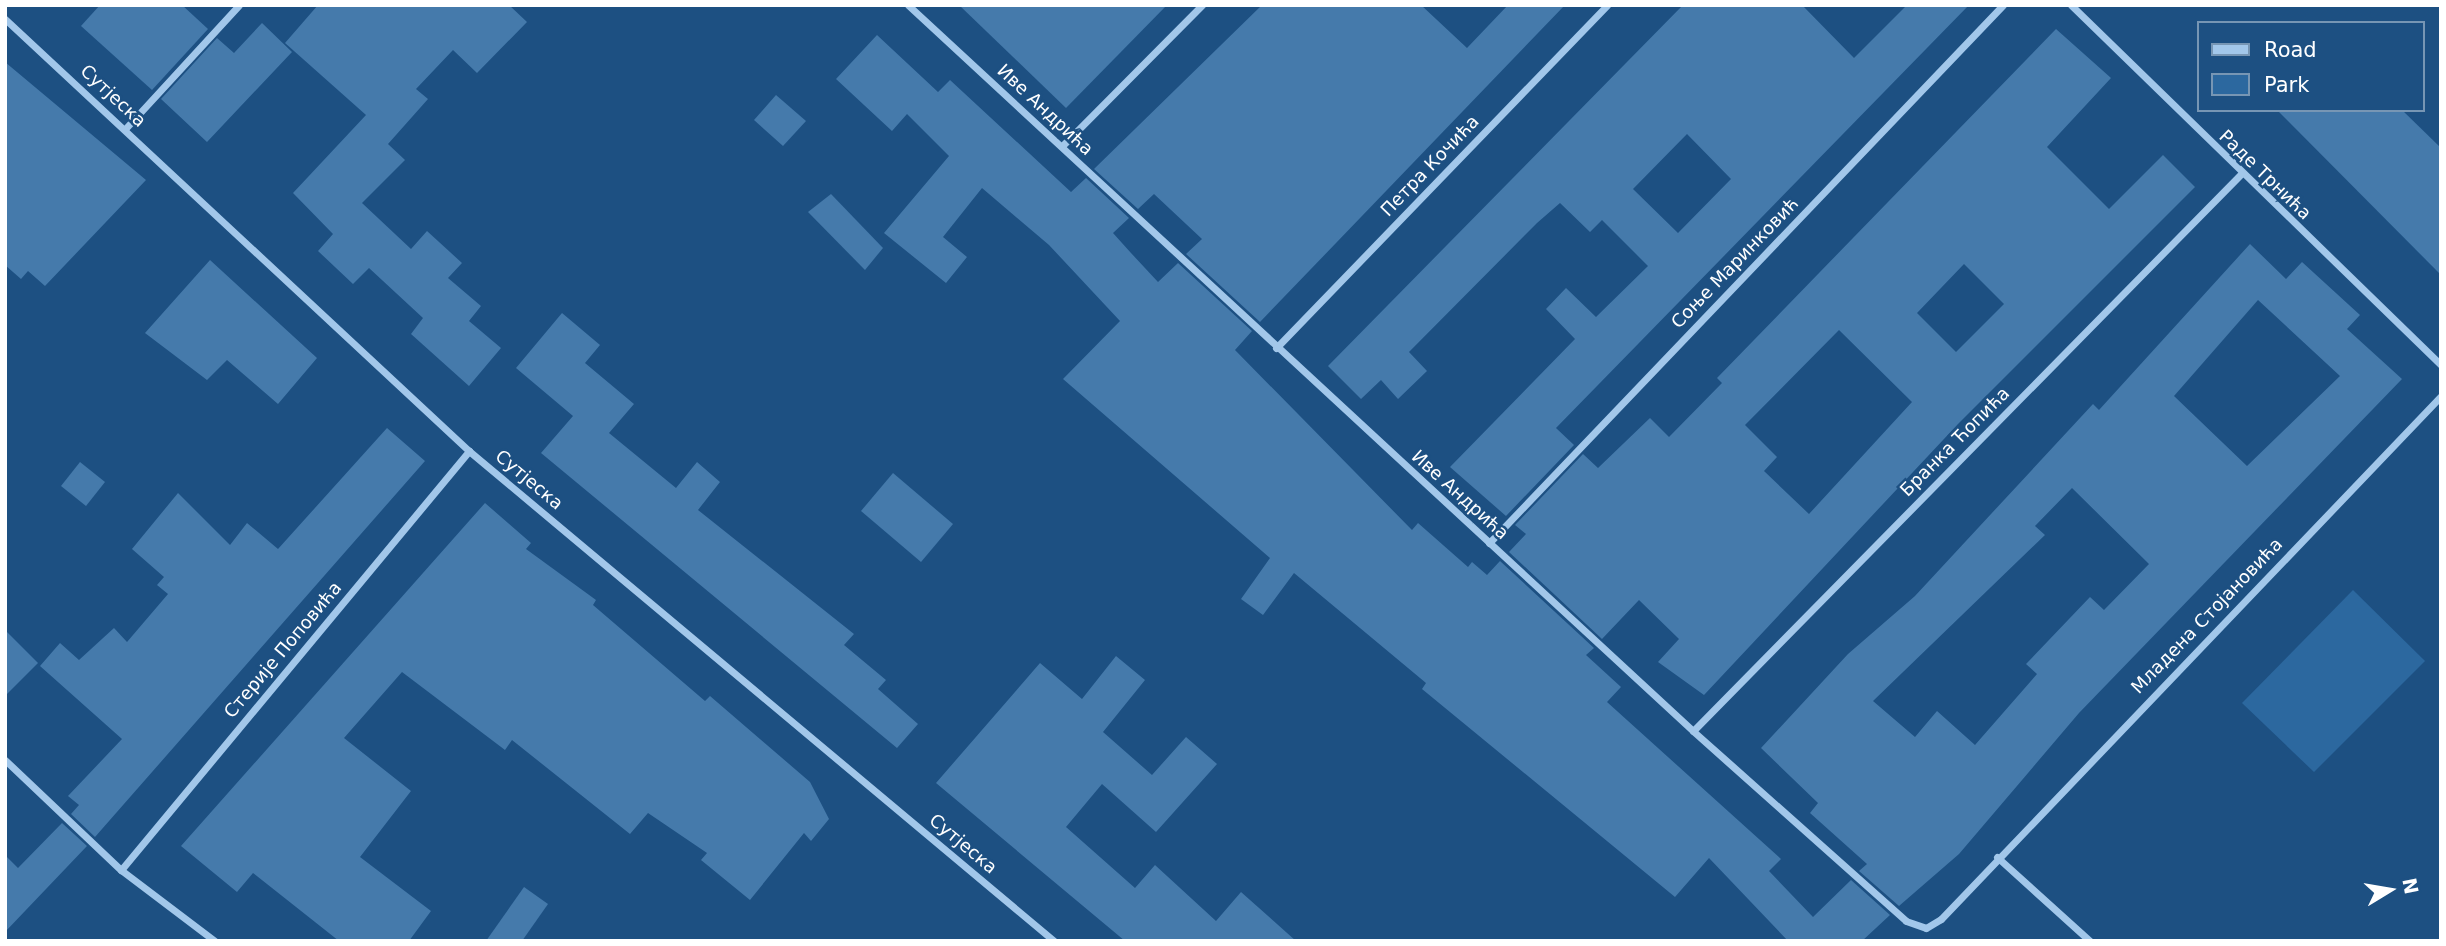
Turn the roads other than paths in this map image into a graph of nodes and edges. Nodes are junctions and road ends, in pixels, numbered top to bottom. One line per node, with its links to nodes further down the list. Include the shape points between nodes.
1 (239, 5): 8 (street)
2 (908, 5): 9 (street, Иве Андрића)
3 (1202, 5): 9 (street)
4 (1607, 5): 11 (street, Петра Кочића)
5 (2003, 5): 15 (street, Соње Маринковић)
6 (2071, 5): 10 (street, Раде Трнића)
7 (5, 19): 8 (street, Сутјеска)
8 (125, 128): 14 (street, Сутјеска)
9 (1062, 146): 11 (street, Иве Андрића)
10 (2241, 174): 12 (street, Раде Трнића); 16 (street, Бранка Ћопића)
11 (1276, 348): 15 (street, Иве Андрића)
12 (2441, 365)
13 (2441, 396): 18 (street, Младена Стојановића)
14 (470, 451): 19 (street, Стерије Поповића); 21 (street, Сутјеска)
15 (1489, 543): 16 (street, Иве Андрића)
16 (1692, 731): 18 (street, Иве Андрића, via 1906,921 1926,928 1941,919)
17 (5, 760): 19 (street)
18 (1997, 857): 22 (street)
19 (121, 870): 20 (street)
20 (215, 941)
21 (1054, 941)
22 (2090, 941)

